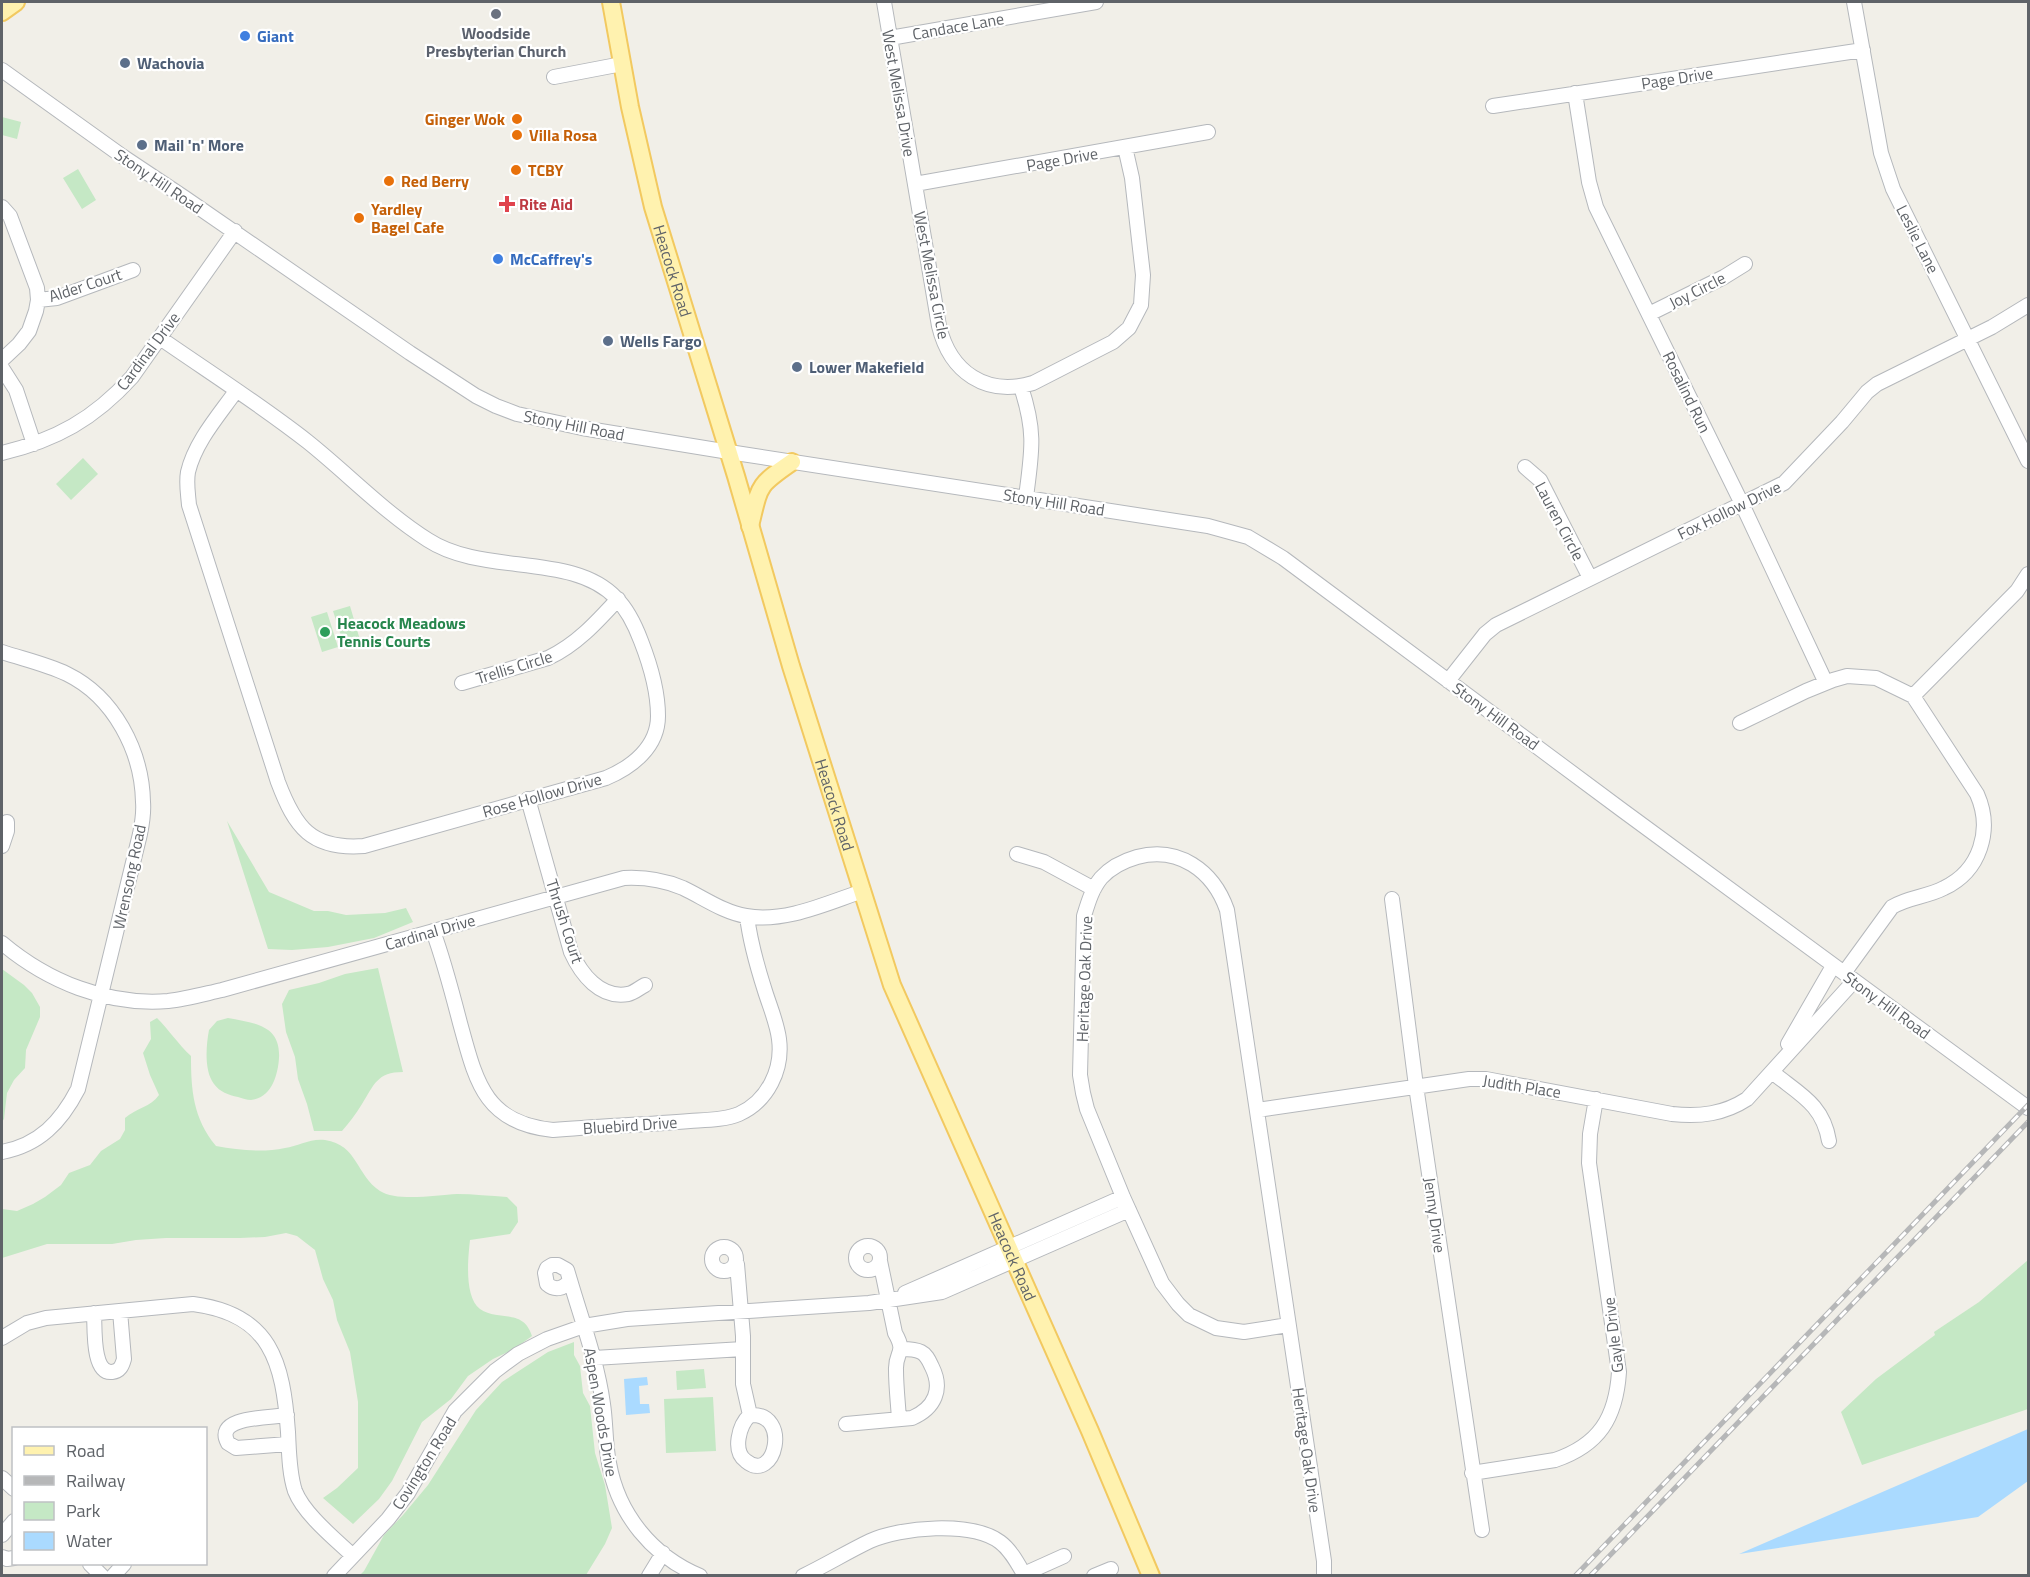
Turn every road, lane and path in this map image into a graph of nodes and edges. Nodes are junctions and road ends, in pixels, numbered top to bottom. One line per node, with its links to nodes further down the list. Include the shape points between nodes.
1 (16, 2): 6 (main road)
2 (611, 2): 9 (main road, Heacock Road)
3 (884, 2): 7 (street, West Melissa Drive)
4 (1096, 2): 7 (street, Candace Lane)
5 (1854, 2): 8 (street, Leslie Lane)
6 (2, 12)
7 (890, 38): 16 (street, West Melissa Drive)
8 (1863, 50): 12 (street, Page Drive); 25 (street, Leslie Lane, via 1885,170)
9 (622, 64): 11 (street); 31 (main road, Heacock Road, via 653,207)
10 (2, 70): 18 (street, Stony Hill Road)
11 (554, 77)
12 (1575, 93): 13 (street, Page Drive); 23 (street, Rosalind Run, via 1596,207)
13 (1492, 106)
14 (1208, 132): 15 (street, Page Drive)
15 (1125, 147): 16 (street, Page Drive); 28 (street, via 1143,275 1137,315 1113,342)
16 (915, 184): 28 (street, West Melissa Circle, via 939,326 947,350 973,378 1000,387)
17 (2, 207): 21 (street, via 16,231)
18 (235, 231): 24 (street, Cardinal Drive); 31 (street, Stony Hill Road, via 410,353 496,406 554,422)
19 (1745, 264): 23 (street, Joy Circle)
20 (133, 270): 21 (street, Alder Court, via 57,298)
21 (38, 300): 26 (street, via 29,330)
22 (2028, 305): 25 (street, Fox Hollow Drive)
23 (1649, 314): 37 (street, Rosalind Run)
24 (160, 338): 29 (street, Rose Hollow Drive); 30 (street, Cardinal Drive, via 132,377 101,408 65,431)
25 (1967, 339): 33 (street, Leslie Lane); 37 (street, Fox Hollow Drive, via 1877,384 1784,483)
26 (2, 360)
27 (2, 368): 30 (street, via 16,390)
28 (1021, 387): 36 (street, via 1033,440)
29 (236, 391): 41 (street, Rose Hollow Drive, via 298,434 409,527 438,546 465,556 574,574 601,585); 48 (street, Rose Hollow Drive, via 192,460 187,486 189,505 278,782 294,819 323,842 357,846)
30 (34, 444): 32 (street, Cardinal Drive)
31 (729, 452): 34 (street, Stony Hill Road); 38 (main road, Heacock Road)
32 (2, 453)
33 (2028, 461)
34 (792, 462): 36 (street, Stony Hill Road); 38 (main road, via 759,488)
35 (1525, 467): 40 (street, Lauren Circle, via 1540,480)
36 (1026, 497): 43 (street, Stony Hill Road, via 1208,526 1248,537 1284,558)
37 (1742, 504): 40 (street, Fox Hollow Drive); 45 (street, Rosalind Run)
38 (750, 526): 53 (main road, Heacock Road)
39 (2028, 574): 46 (street, via 2017,591)
40 (1590, 578): 43 (street, Fox Hollow Drive, via 1496,625)
41 (618, 599): 44 (street, Trellis Circle, via 560,652); 48 (street, Rose Hollow Drive, via 636,628 656,693 658,719 651,741 639,758 616,774)
42 (2, 652): 61 (street, Wrensong Road, via 78,680 108,707 134,753 143,812)
43 (1448, 681): 59 (street, Stony Hill Road)
44 (462, 683)
45 (1826, 683): 46 (street, via 1847,676 1869,677); 47 (street)
46 (1913, 696): 59 (street, via 1977,795 1984,816 1983,842 1972,865 1953,884 1892,908)
47 (1740, 723)
48 (528, 799): 54 (street, Thrush Court)
49 (7, 822): 50 (street)
50 (2, 846)
51 (1017, 854): 52 (street, via 1044,862)
52 (1094, 889): 66 (street, Heritage Oak Drive, via 1120,864 1158,854 1191,863 1214,884 1227,910); 69 (street, Heritage Oak Drive, via 1084,916 1082,939 1080,1075 1087,1109)
53 (863, 891): 56 (street, Cardinal Drive, via 805,910 777,916); 70 (main road, Heacock Road, via 903,1013)
54 (557, 897): 56 (street, Cardinal Drive, via 604,882 636,877 669,883 717,907); 57 (street, Cardinal Drive); 60 (street, Thrush Court, via 571,952 598,988 620,994)
55 (1392, 898): 63 (street, Jenny Drive)
56 (747, 916): 57 (street, Bluebird Drive, via 780,1049 774,1079 759,1100 732,1116 554,1130 535,1128 510,1118 482,1089 472,1068)
57 (433, 931): 61 (street, Cardinal Drive, via 189,998 151,1001)
58 (2, 943): 61 (street, Cardinal Drive, via 30,966 53,978)
59 (1843, 973): 62 (street, Judith Place); 62 (street, Judith Place); 65 (street, Stony Hill Road)
60 (645, 985)
61 (102, 995): 68 (street, Wrensong Road, via 78,1089 70,1105 40,1137)
62 (1772, 1072): 64 (street, Judith Place, via 1747,1099 1702,1116); 67 (street, via 1816,1107 1826,1124)
63 (1416, 1086): 64 (street, Judith Place, via 1486,1079); 66 (street, Judith Place); 89 (street, Jenny Drive)
64 (1596, 1099): 89 (street, Gayle Drive, via 1589,1163 1619,1372 1615,1404 1603,1428 1576,1451 1555,1460)
65 (2028, 1108)
66 (1257, 1110): 78 (street, Heritage Oak Drive)
67 (1829, 1141)
68 (2, 1152)
69 (1126, 1203): 70 (street, Covington Road); 78 (street, Heritage Oak Drive, via 1162,1283 1189,1315 1228,1331)
70 (1011, 1254): 74 (street, Covington Road, via 942,1292); 104 (main road, Heacock Road)
71 (880, 1261): 74 (street)
72 (737, 1264): 76 (street)
73 (570, 1280): 79 (street)
74 (888, 1300): 76 (street, Covington Road); 82 (street)
75 (120, 1311): 77 (street); 77 (street, via 124,1359 117,1371 110,1372 98,1364); 84 (street, via 193,1304 239,1318 272,1351 282,1379)
76 (740, 1312): 79 (street, Covington Road, via 627,1319); 81 (street)
77 (94, 1313): 80 (street, via 27,1323)
78 (1288, 1325): 105 (street, Heritage Oak Drive)
79 (584, 1326): 83 (street, Aspen Woods Drive); 94 (street, Covington Road, via 526,1349 477,1387 447,1424 408,1493)
80 (2, 1338)
81 (743, 1349): 83 (street); 85 (street, via 744,1396)
82 (902, 1349): 86 (street, via 895,1367); 86 (street, via 921,1352 928,1358 938,1388 921,1414)
83 (594, 1358): 93 (street, Aspen Woods Drive, via 615,1487 629,1518)
84 (287, 1415): 88 (street); 88 (street, via 234,1422 225,1435 236,1448)
85 (750, 1415)
86 (899, 1419): 87 (street)
87 (846, 1424)
88 (288, 1444): 94 (street, via 292,1478 300,1501)
89 (1472, 1473): 91 (street, Jenny Drive)
90 (12, 1523): 92 (street)
91 (1482, 1530)
92 (2, 1535)
93 (663, 1553): 98 (street, Aspen Woods Drive); 100 (street)
94 (353, 1556): 99 (street, Covington Road)
95 (1064, 1556): 102 (street)
96 (1111, 1569): 103 (street)
97 (817, 1572): 101 (street); 102 (street, via 886,1536 960,1528 1000,1541)
98 (694, 1574)
99 (334, 1575)
100 (649, 1575)
101 (803, 1575)
102 (1024, 1575)
103 (1094, 1575)
104 (1151, 1575)
105 (1324, 1575)

